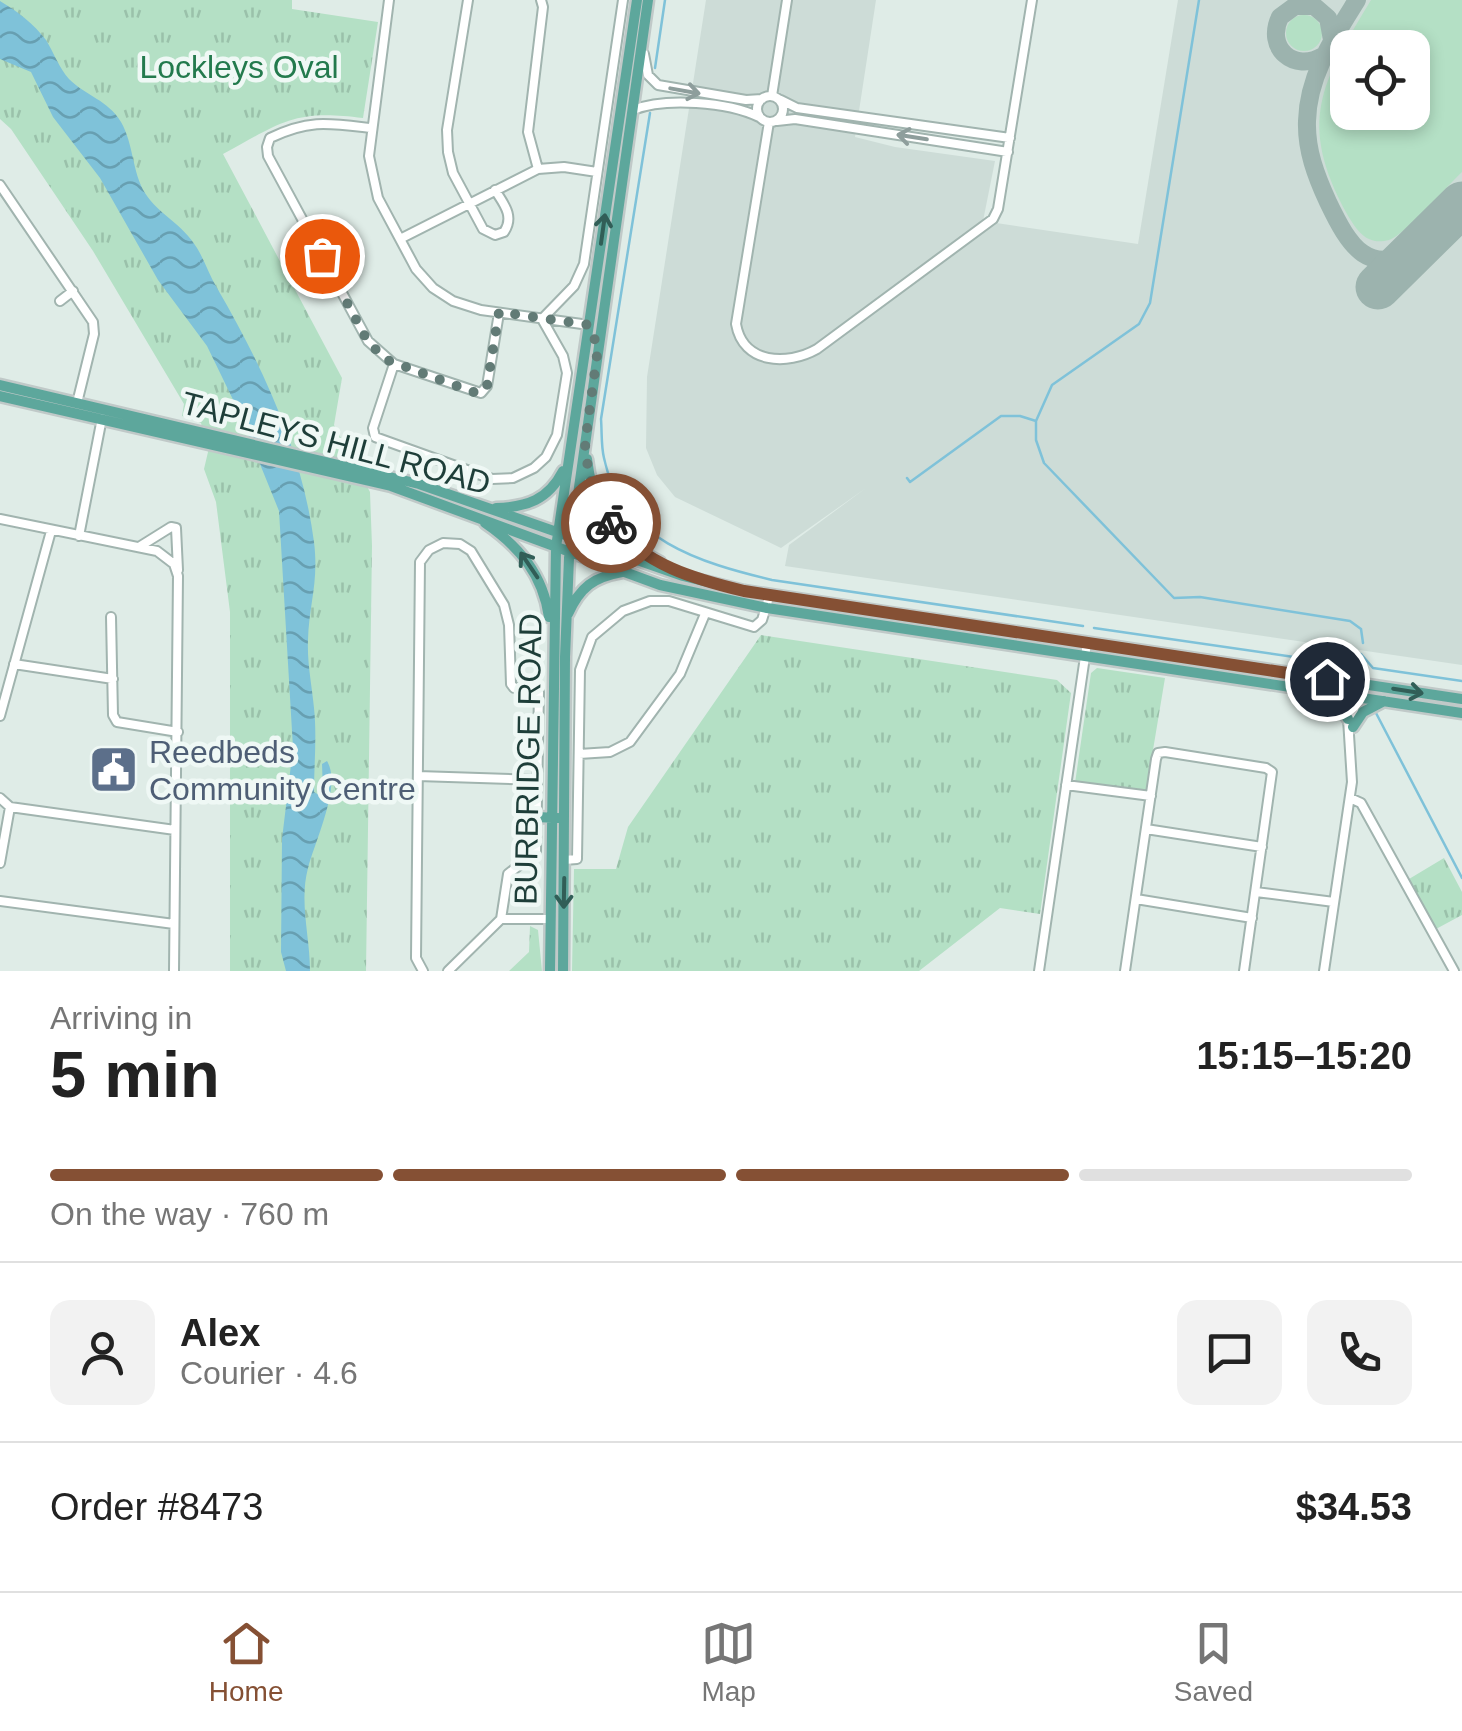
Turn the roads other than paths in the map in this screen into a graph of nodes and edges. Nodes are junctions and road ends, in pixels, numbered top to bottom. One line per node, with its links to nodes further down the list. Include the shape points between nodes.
1 (389, 0): 15 (street)
2 (468, 0): 22 (street, via 448,130 453,172)
3 (540, 0): 18 (street, via 528,132)
4 (623, 0): 19 (street)
5 (637, 0): 29 (main road, BURBRIDGE ROAD, one-way to 5)
6 (648, 0): 9 (main road, BURBRIDGE ROAD)
7 (788, 0): 10 (street)
8 (1032, 0): 16 (street)
9 (642, 39): 11 (street, one-way to 11, via 646,69 658,84); 12 (main road, BURBRIDGE ROAD)
10 (776, 98): 11 (street); 14 (street, via 784,112); 16 (street, via 797,108)
11 (762, 99): 13 (street)
12 (632, 110): 13 (street, via 683,102); 27 (main road, BURBRIDGE ROAD)
13 (759, 116): 14 (street)
14 (773, 122): 17 (street, one-way to 14, via 795,118); 17 (street, via 736,324 754,356 804,356 993,219)
15 (370, 128): 23 (street, via 371,177); 31 (street, via 304,123 266,146 368,342)
16 (1010, 138): 17 (street)
17 (1008, 152)
18 (538, 169): 19 (street); 21 (street)
19 (597, 172): 28 (street, via 581,276)
20 (0, 186): 24 (street)
21 (495, 190): 22 (street); 22 (street, via 508,213 502,233 486,232)
22 (470, 204): 23 (street)
23 (400, 240): 26 (street, via 433,288 453,301)
24 (74, 291): 25 (street); 34 (street, via 95,328)
25 (60, 301)
26 (499, 312): 28 (street); 31 (street, via 481,393)
27 (603, 315): 29 (main road); 30 (main road, BURBRIDGE ROAD)
28 (542, 319): 29 (street); 31 (street, via 567,373 558,435 542,462 513,478 471,474 378,440 373,428)
29 (589, 325): 30 (main road); 38 (main road, BURBRIDGE ROAD)
30 (598, 348): 37 (main road, BURBRIDGE ROAD)
31 (394, 364)
32 (0, 386): 34 (main road, TAPLEYS HILL ROAD)
33 (0, 396): 34 (main road, TAPLEYS HILL ROAD)
34 (76, 408): 35 (main road, TAPLEYS HILL ROAD)
35 (103, 414): 36 (main road, TAPLEYS HILL ROAD); 45 (street)
36 (139, 423): 39 (main road, TAPLEYS HILL ROAD); 39 (main road, TAPLEYS HILL ROAD)
37 (585, 444): 46 (main road, BURBRIDGE ROAD); 52 (main road, via 604,514 635,548)
38 (568, 460): 40 (main road, via 554,486 534,502); 44 (main road, BURBRIDGE ROAD)
39 (320, 464): 40 (main road, TAPLEYS HILL ROAD, via 418,484); 41 (main road, TAPLEYS HILL ROAD)
40 (490, 508): 44 (main road, TAPLEYS HILL ROAD)
41 (472, 514): 48 (main road, TAPLEYS HILL ROAD); 59 (main road, one-way to 41, via 532,569 506,538)
42 (0, 519): 43 (street)
43 (51, 531): 45 (street); 62 (street)
44 (558, 532): 46 (main road, TAPLEYS HILL ROAD); 48 (main road, BURBRIDGE ROAD)
45 (79, 536): 47 (street)
46 (571, 537): 49 (main road, BURBRIDGE ROAD); 52 (main road, TAPLEYS HILL ROAD)
47 (139, 547): 51 (street, via 168,557); 51 (street, via 176,528)
48 (556, 547): 49 (main road, TAPLEYS HILL ROAD); 59 (main road, BURBRIDGE ROAD)
49 (570, 552): 50 (main road, TAPLEYS HILL ROAD); 58 (main road, BURBRIDGE ROAD)
50 (623, 572): 55 (main road, TAPLEYS HILL ROAD); 58 (main road, via 587,584)
51 (178, 576): 74 (street)
52 (683, 576): 53 (main road, TAPLEYS HILL ROAD)
53 (770, 594): 55 (street); 60 (main road, TAPLEYS HILL ROAD)
54 (681, 604): 56 (street, TAPLEYS HILL ROAD); 66 (street, BURBRIDGE ROAD, via 650,601 603,626 582,658)
55 (767, 608): 56 (street, TAPLEYS HILL ROAD, via 754,628); 61 (main road, TAPLEYS HILL ROAD)
56 (705, 614): 75 (street, via 680,674 630,742 610,752)
57 (111, 618): 63 (street)
58 (566, 620): 65 (main road, BURBRIDGE ROAD)
59 (554, 638): 84 (main road, BURBRIDGE ROAD)
60 (1087, 643): 61 (street); 64 (main road, TAPLEYS HILL ROAD)
61 (1085, 656): 67 (main road, TAPLEYS HILL ROAD); 78 (street)
62 (14, 664): 63 (street); 72 (street)
63 (113, 679): 74 (street, via 116,722)
64 (1354, 683): 68 (street); 69 (main road, TAPLEYS HILL ROAD, one-way to 69)
65 (564, 690): 66 (main road); 84 (main road, BURBRIDGE ROAD)
66 (580, 690): 75 (street, BURBRIDGE ROAD)
67 (1320, 692): 68 (main road, TAPLEYS HILL ROAD); 73 (main road, via 1338,703)
68 (1353, 696): 70 (main road, TAPLEYS HILL ROAD); 73 (street)
69 (1462, 699)
70 (1385, 700): 71 (main road, TAPLEYS HILL ROAD); 73 (main road)
71 (1462, 712)
72 (0, 716)
73 (1350, 723): 81 (street)
74 (178, 732): 86 (street)
75 (579, 754): 88 (street, BURBRIDGE ROAD, via 577,859)
76 (418, 776): 77 (street); 77 (street, via 420,562 450,542 471,552 504,605 511,684 539,692); 99 (street, via 416,958)
77 (536, 780): 83 (street)
78 (1066, 784): 79 (street); 103 (street)
79 (1151, 796): 85 (street); 87 (street, via 1158,753 1266,768 1272,772)
80 (0, 798): 82 (street)
81 (1350, 798): 93 (street); 107 (street, via 1361,803)
82 (10, 807): 86 (street); 89 (street)
83 (536, 818): 84 (main road); 95 (street, via 536,852 508,874)
84 (558, 818): 88 (main road, BURBRIDGE ROAD); 96 (main road, BURBRIDGE ROAD)
85 (1146, 829): 87 (street); 91 (street)
86 (175, 830): 97 (street)
87 (1262, 847): 90 (street)
88 (564, 860): 102 (main road, BURBRIDGE ROAD, one-way to 102)
89 (0, 863)
90 (1256, 892): 93 (street); 94 (street)
91 (1136, 899): 94 (street); 104 (street)
92 (0, 901): 97 (street)
93 (1334, 902): 106 (street)
94 (1252, 918): 105 (street)
95 (501, 919): 96 (street); 100 (street)
96 (551, 919): 101 (main road, BURBRIDGE ROAD)
97 (174, 924): 98 (street)
98 (174, 971)
99 (423, 971)
100 (448, 971)
101 (550, 971)
102 (563, 971)
103 (1040, 971)
104 (1125, 971)
105 (1244, 971)
106 (1324, 971)
107 (1454, 971)

